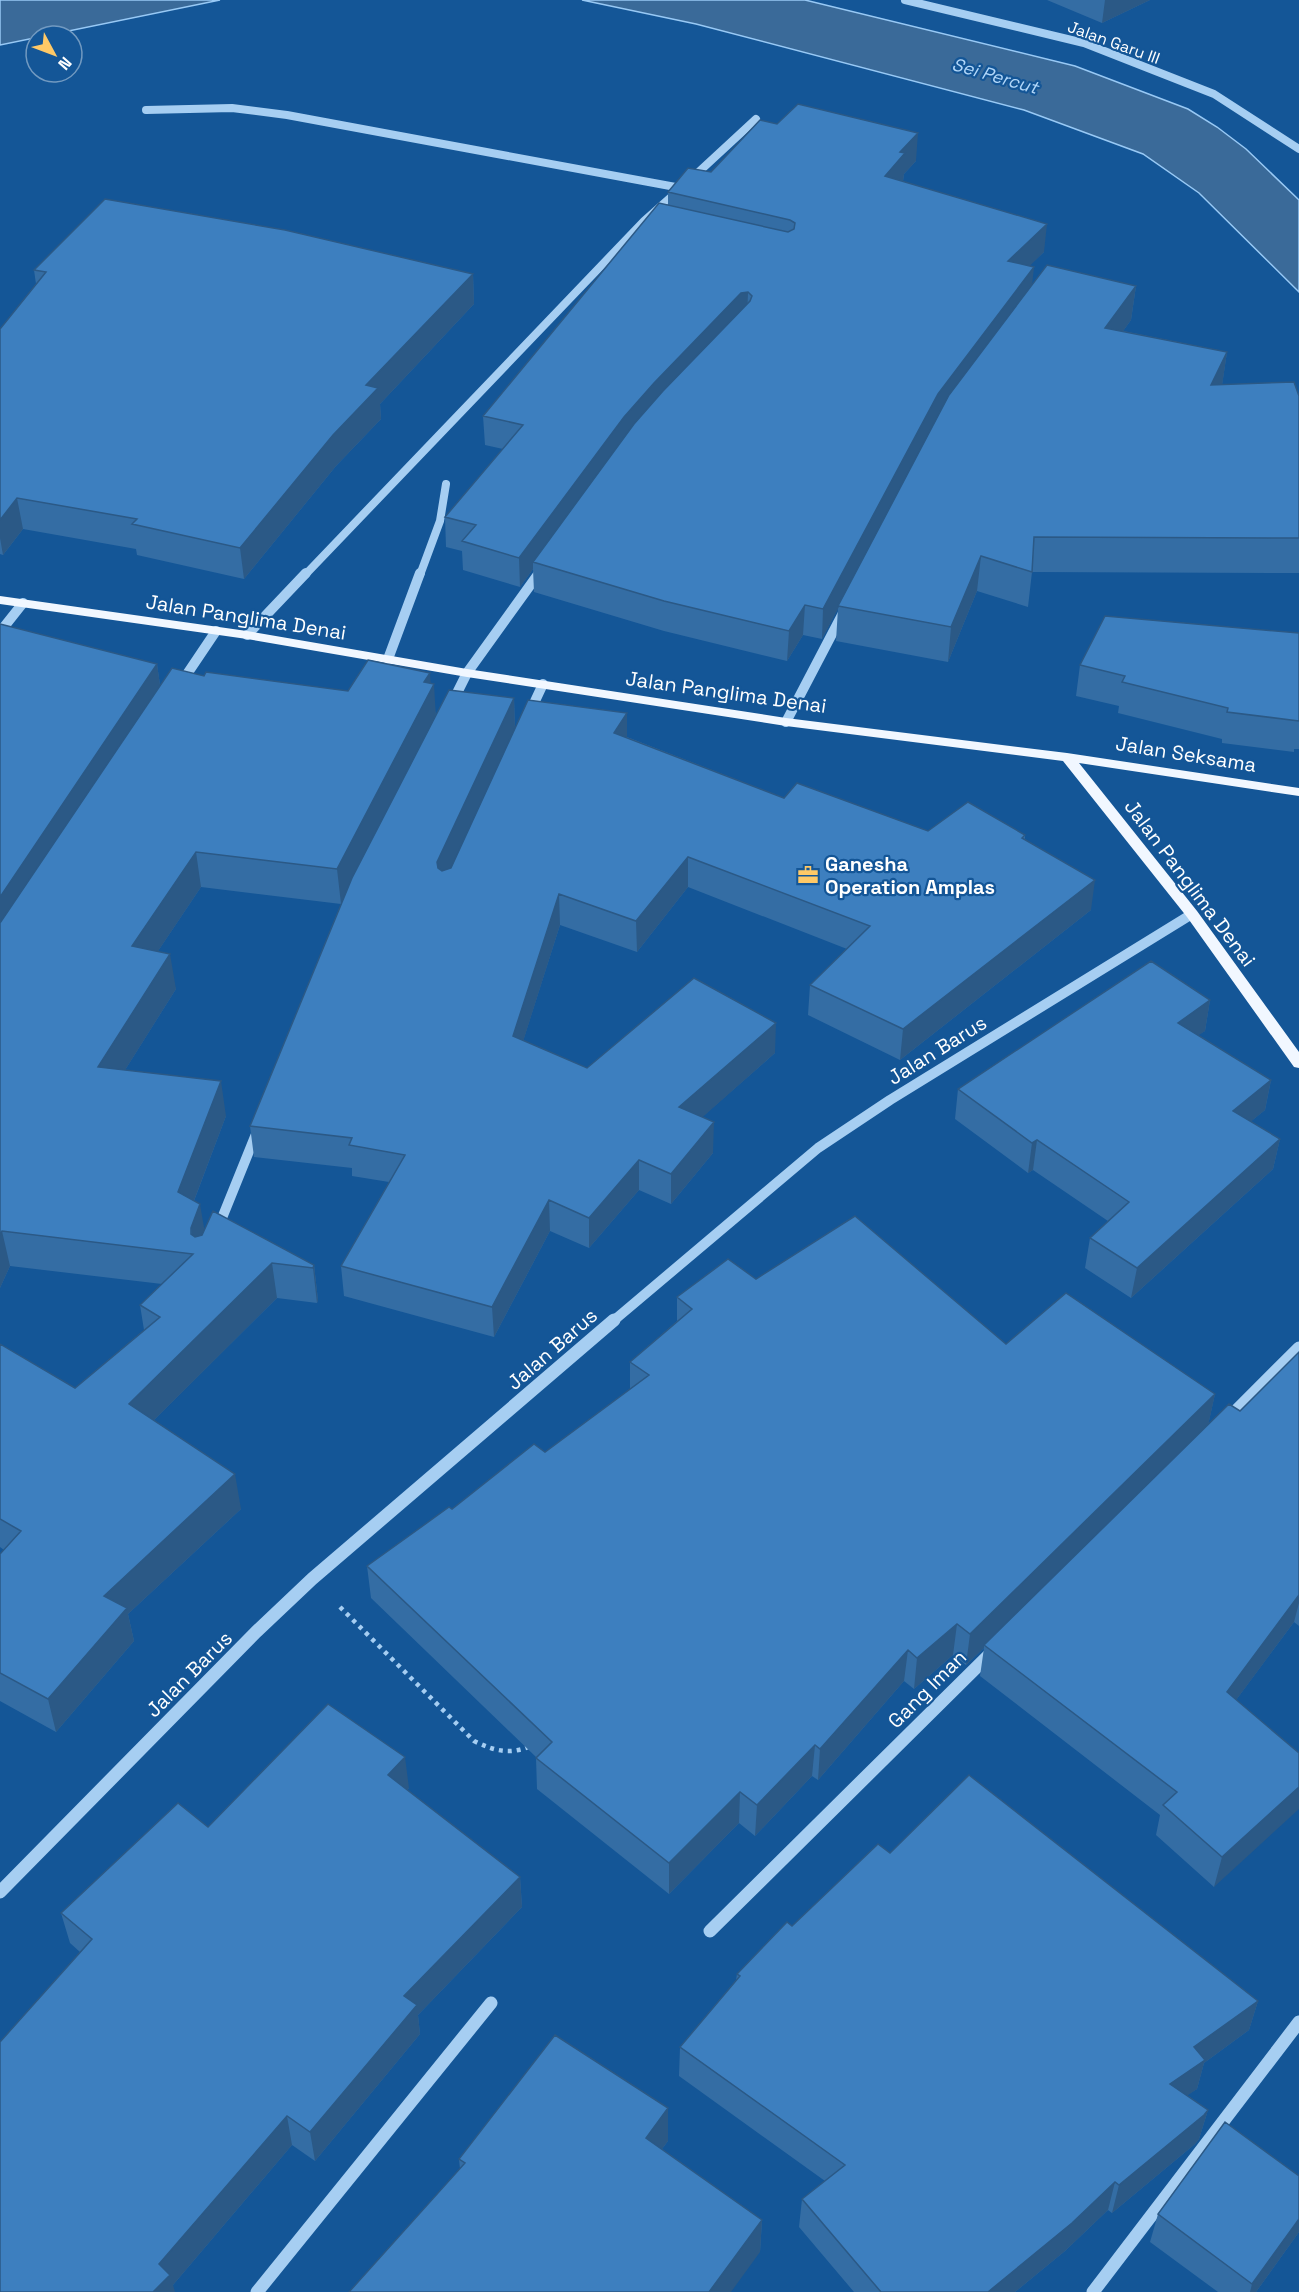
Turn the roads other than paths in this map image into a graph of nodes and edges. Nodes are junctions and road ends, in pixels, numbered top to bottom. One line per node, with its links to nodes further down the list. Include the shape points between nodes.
1 (905, 0): 4 (street, Jalan Garu III, via 1084,43 1214,94)
2 (146, 110): 5 (street, via 232,108 287,115)
3 (756, 119): 5 (street)
4 (1299, 149)
5 (681, 188): 6 (street)
6 (644, 221): 7 (street); 15 (street)
7 (655, 224)
8 (446, 484): 16 (street, via 440,521)
9 (548, 561): 17 (street)
10 (0, 600): 11 (main road, Jalan Panglima Denai)
11 (23, 603): 13 (main road, Jalan Panglima Denai); 14 (street)
12 (847, 606): 21 (street)
13 (216, 631): 15 (main road, Jalan Panglima Denai); 19 (street)
14 (0, 632)
15 (247, 635): 16 (main road, Jalan Panglima Denai)
16 (388, 659): 17 (main road, Jalan Panglima Denai)
17 (467, 673): 18 (main road, Jalan Panglima Denai); 20 (street)
18 (543, 684): 21 (main road, Jalan Panglima Denai); 22 (street)
19 (177, 690)
20 (446, 715)
21 (786, 722): 23 (main road, Jalan Panglima Denai)
22 (524, 724)
23 (1067, 757): 24 (main road, Jalan Seksama); 25 (main road, Jalan Panglima Denai)
24 (1299, 792)
25 (1192, 914): 26 (main road, Jalan Panglima Denai); 32 (street, Jalan Barus, via 818,1148 312,1579)
26 (1296, 1053)
27 (260, 1124): 28 (street)
28 (212, 1243)
29 (1299, 1348): 30 (street)
30 (1222, 1424)
31 (1000, 1644): 33 (street, Gang Iman)
32 (0, 1892)
33 (710, 1931)
34 (491, 2003): 36 (street)
35 (1299, 2022): 37 (street)
36 (257, 2292)
37 (1094, 2292)

